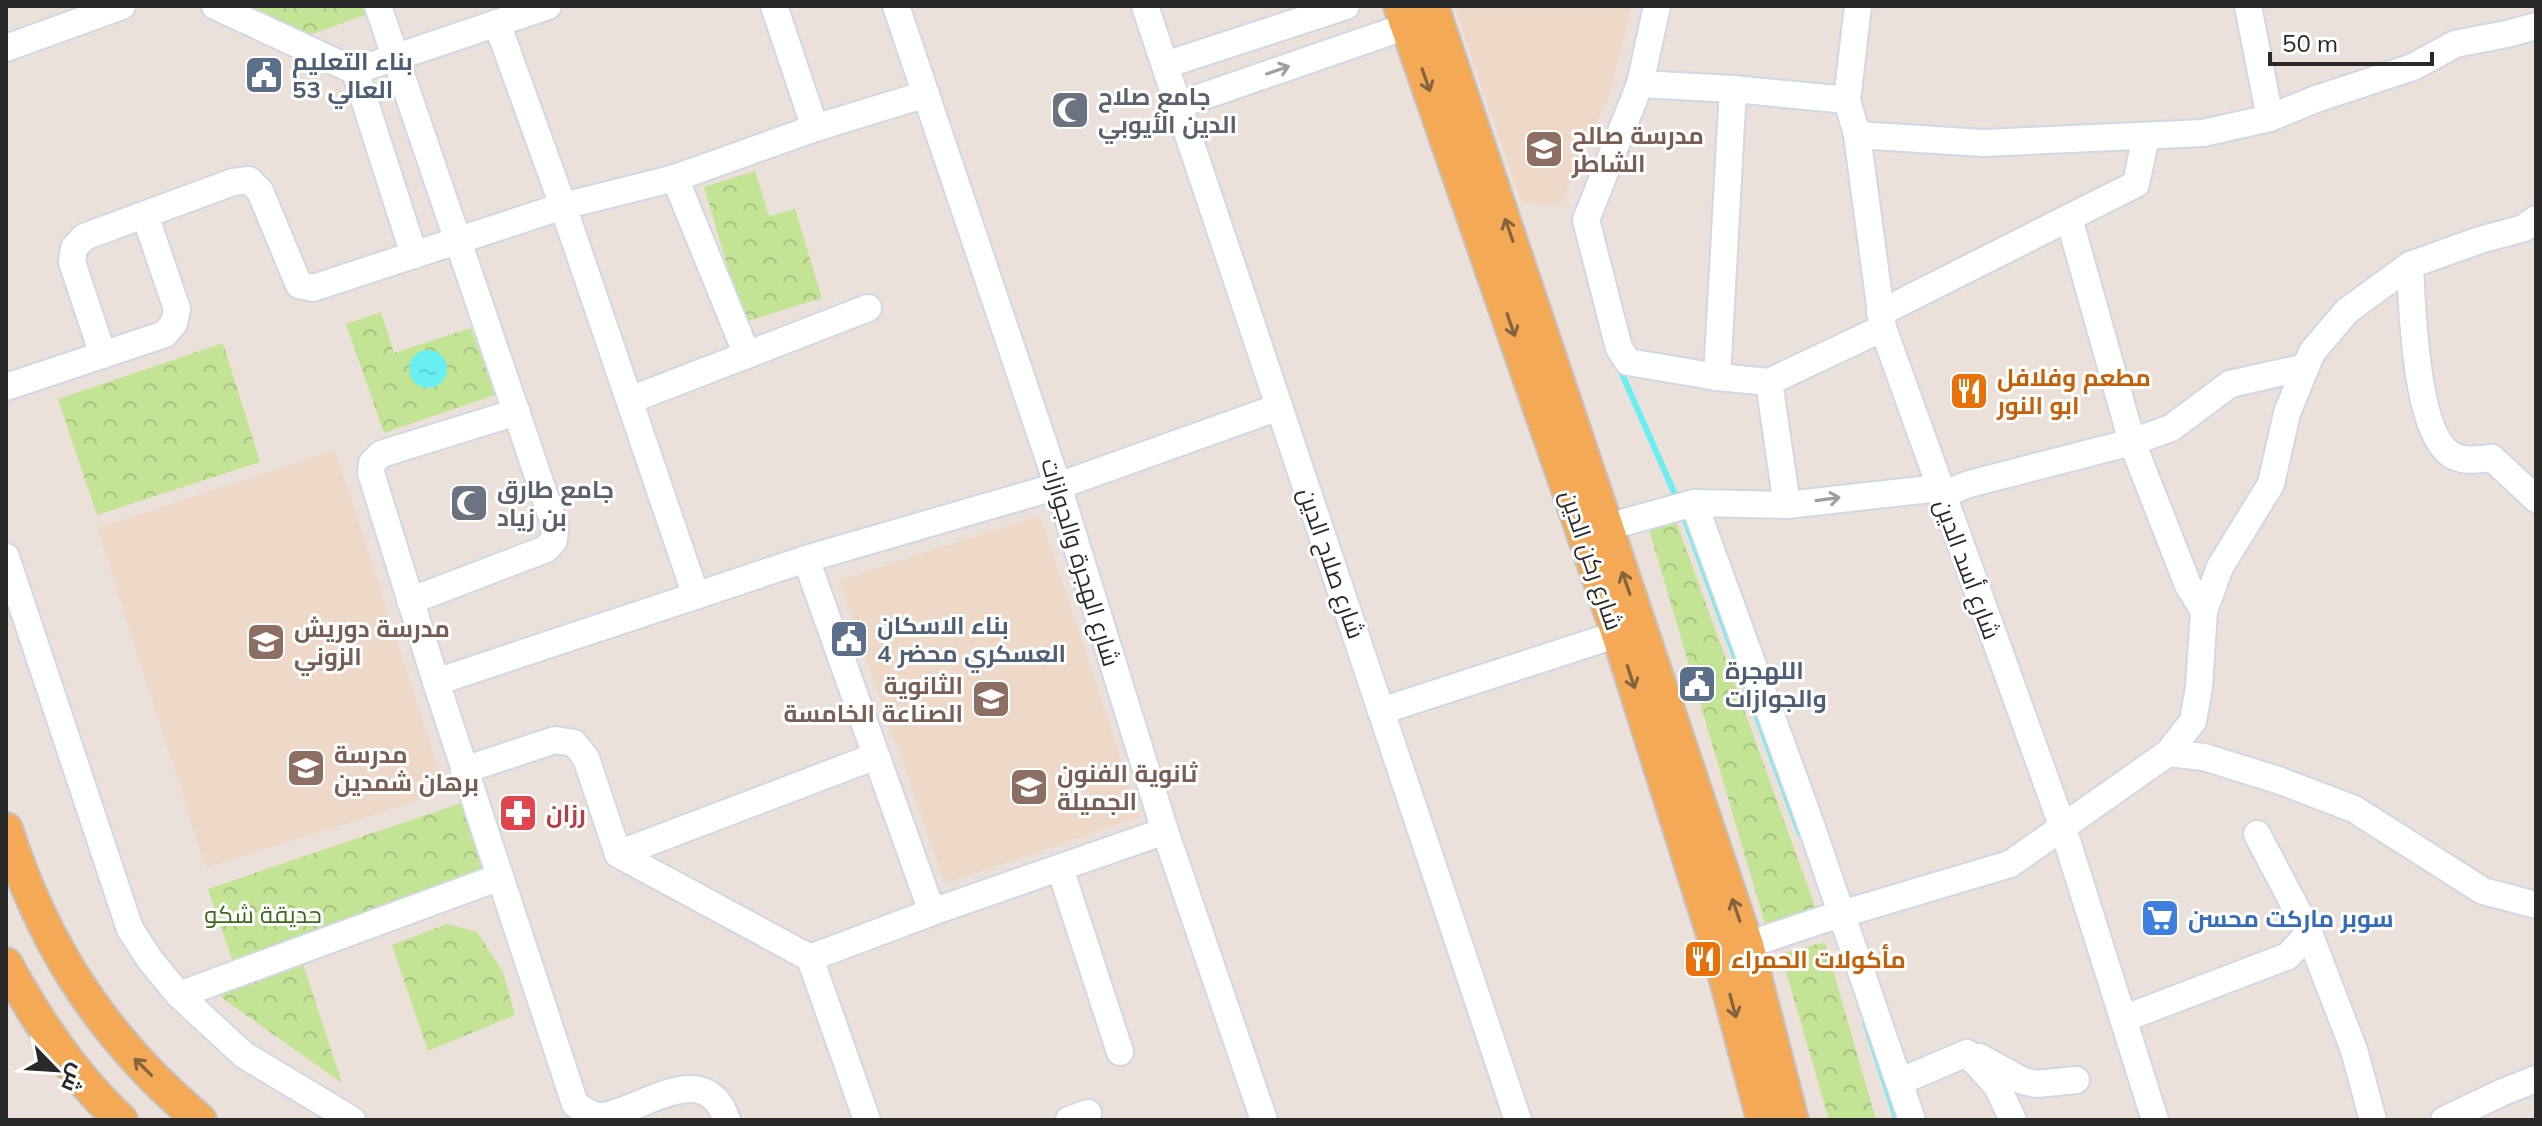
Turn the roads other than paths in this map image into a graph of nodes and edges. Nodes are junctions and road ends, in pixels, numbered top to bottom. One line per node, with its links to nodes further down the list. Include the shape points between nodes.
1 (122, 6): 16 (street)
2 (215, 6): 19 (street)
3 (378, 6): 17 (street)
4 (548, 6): 14 (street)
5 (774, 6): 26 (street)
6 (896, 6): 22 (street, شارع الهجرة والجوازات)
7 (1145, 6): 18 (street, شارع صلاح الدين)
8 (1346, 6): 18 (street)
9 (1432, 6): 54 (main road, شارع ركن الدين, one-way to 9)
10 (1657, 6): 20 (street)
11 (1858, 6): 23 (street, شارع أسد الدين)
12 (2248, 6): 25 (street)
13 (1404, 16): 24 (street, one-way to 13); 60 (main road, شارع ركن الدين, one-way to 60)
14 (497, 23): 17 (street); 30 (street)
15 (2536, 26): 25 (street, via 2455,44 2413,67)
16 (6, 48)
17 (396, 57): 19 (street); 34 (street)
18 (1165, 65): 24 (street, شارع صلاح الدين)
19 (355, 71): 35 (street)
20 (1640, 84): 21 (street); 42 (street, via 1577,221 1628,362)
21 (1733, 89): 23 (street); 42 (street)
22 (926, 94): 26 (street); 49 (street, شارع الهجرة والجوازات)
23 (1847, 100): 27 (street, شارع أسد الدين)
24 (1178, 105): 46 (street, شارع صلاح الدين)
25 (2270, 118): 28 (street, via 2203,133)
26 (815, 128): 29 (street)
27 (1857, 135): 28 (street, via 1983,143); 38 (street, شارع أسد الدين)
28 (2146, 136): 32 (street, via 2136,184)
29 (675, 178): 30 (street); 40 (street)
30 (563, 206): 34 (street); 45 (street)
31 (145, 215): 35 (street, via 249,180 260,191 299,285 313,288); 39 (street, via 84,237 74,248 72,262); 39 (street, via 177,309 174,323 165,334)
32 (2069, 218): 38 (street); 48 (street)
33 (2536, 219): 36 (street, via 2524,228)
34 (458, 241): 35 (street); 47 (street)
35 (414, 255)
36 (2410, 265): 41 (street, via 2347,311 2312,352); 51 (street, via 2423,399 2437,441 2454,457 2492,458)
37 (868, 308): 40 (street)
38 (1882, 320): 43 (street); 50 (street, شارع أسد الدين)
39 (103, 355): 44 (street)
40 (747, 355): 45 (street)
41 (2306, 367): 48 (street, via 2230,384 2171,428); 59 (street, via 2287,413 2271,484 2220,567)
42 (1717, 377): 43 (street)
43 (1769, 382): 52 (street)
44 (6, 387)
45 (630, 400): 57 (street)
46 (1279, 407): 49 (street); 62 (street, شارع صلاح الدين)
47 (517, 412): 58 (street, via 555,526 554,540 546,549); 58 (street, via 381,454 372,463)
48 (2132, 442): 50 (street); 59 (street, via 2188,585)
49 (1058, 486): 56 (street); 68 (street, شارع الهجرة والجوازات)
50 (1940, 492): 52 (street, one-way to 50); 66 (street, شارع أسد الدين)
51 (2536, 499)
52 (1787, 505): 53 (street)
53 (1684, 506): 54 (street); 75 (street)
54 (1607, 527): 77 (main road, شارع ركن الدين, one-way to 54)
55 (6, 557): 80 (street, via 130,929)
56 (806, 559): 57 (street); 64 (street)
57 (696, 596): 61 (street)
58 (410, 601): 61 (street)
59 (2204, 611): 63 (street, via 2193,721)
60 (1618, 634): 62 (street); 94 (main road, شارع ركن الدين, one-way to 94, via 1719,954)
61 (436, 682): 65 (street)
62 (1381, 711): 93 (street, شارع صلاح الدين)
63 (2168, 753): 66 (street); 73 (street, via 2204,757 2354,809 2483,891)
64 (876, 756): 70 (street); 74 (street)
65 (464, 770): 70 (street, via 555,740 574,743 586,758); 72 (street)
66 (2063, 828): 75 (street, via 2010,864); 81 (street, شارع أسد الدين)
67 (6, 829): 88 (main road, one-way to 67, via 132,1057 98,1016 42,924)
68 (1165, 831): 71 (street); 92 (street, شارع الهجرة والجوازات)
69 (2257, 834): 76 (street)
70 (618, 854): 78 (street)
71 (1060, 868): 74 (street); 82 (street)
72 (500, 877): 80 (street); 90 (street, via 575,1104 604,1116 689,1088 708,1091)
73 (2536, 905)
74 (932, 912): 78 (street)
75 (1833, 916): 77 (street); 86 (street)
76 (2309, 933): 81 (street, via 2288,956); 99 (street, via 2354,1050)
77 (1747, 945): 95 (main road, شارع ركن الدين)
78 (810, 958): 91 (street)
79 (6, 964): 87 (main road, via 52,1041)
80 (179, 995): 89 (street, via 244,1055)
81 (2123, 1019): 98 (street, شارع أسد الدين)
82 (1120, 1052)
83 (1967, 1053): 85 (street, via 2023,1081); 86 (street); 97 (street, via 1997,1086)
84 (2536, 1079): 100 (street)
85 (2076, 1080)
86 (1899, 1082): 96 (street)
87 (121, 1120)
88 (200, 1120)
89 (352, 1120)
90 (727, 1120)
91 (867, 1120)
92 (1264, 1120)
93 (1518, 1120)
94 (1763, 1120)
95 (1792, 1120)
96 (1912, 1120)
97 (2013, 1120)
98 (2155, 1120)
99 (2373, 1120)
100 (2444, 1120)

